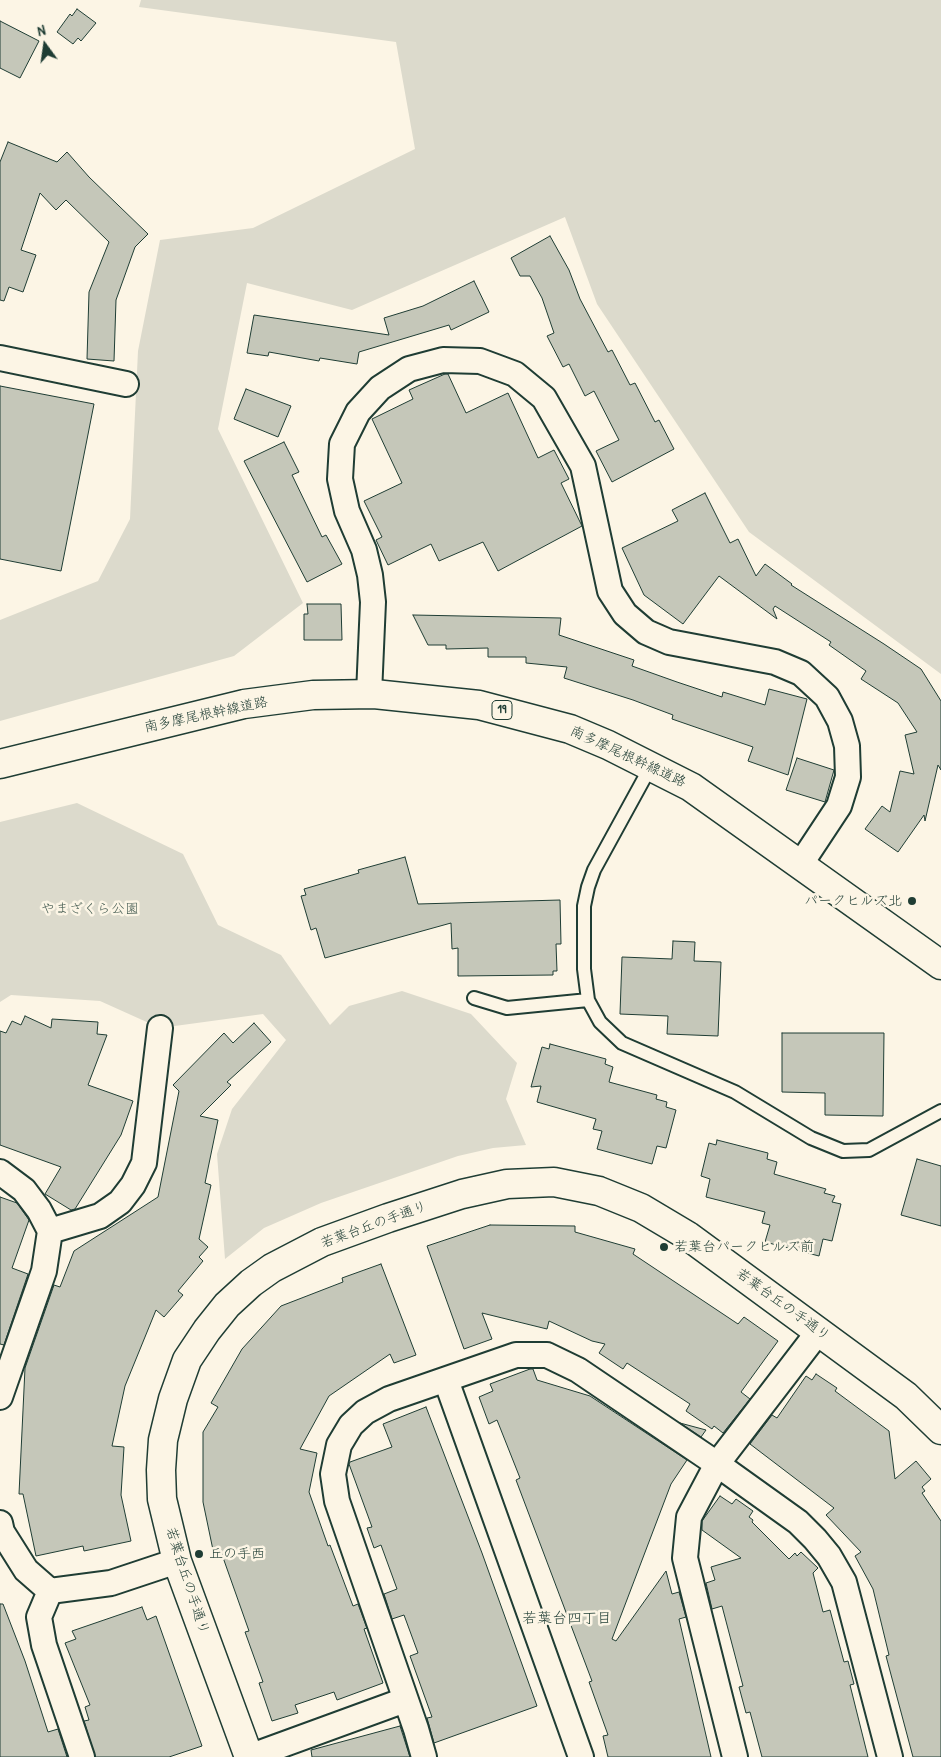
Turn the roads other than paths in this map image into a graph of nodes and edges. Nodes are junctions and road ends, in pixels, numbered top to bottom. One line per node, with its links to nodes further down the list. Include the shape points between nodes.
1 (0, 358): 2 (street)
2 (126, 384)
3 (368, 694): 4 (street, 南多摩尾根幹線道路 / 19, via 313,695 244,704); 5 (street, 南多摩尾根幹線道路 / 19, via 479,705 529,716 570,729); 6 (street, via 373,602 364,550 347,511 340,479 342,444 358,412 380,388 409,369 443,360 480,361 515,374 544,398 583,466 610,592 625,614 646,632 669,642 775,662 801,673 827,697 840,720 847,746 848,778 839,806)
4 (0, 764)
5 (651, 766): 6 (street, 南多摩尾根幹線道路 / 19, via 690,787); 9 (lane, via 594,870 588,887 584,924)
6 (800, 865): 7 (street, 南多摩尾根幹線道路 / 19)
7 (941, 965)
8 (474, 998): 9 (lane, via 507,1008)
9 (588, 1000): 11 (lane, via 600,1022 622,1043 735,1092 811,1138 843,1151 869,1150)
10 (160, 1028): 13 (street, via 144,1163 133,1186 120,1202 100,1216)
11 (941, 1111)
12 (0, 1172): 13 (street, via 24,1190)
13 (50, 1231): 16 (street, via 44,1271)
14 (819, 1331): 17 (street, 若葉台丘の手通り, via 906,1396); 18 (street); 20 (street, 若葉台丘の手通り, via 688,1236 641,1208 599,1191 554,1182 507,1184 462,1194 388,1218 322,1242 272,1268 227,1305 188,1360 173,1399 161,1470 162,1498)
15 (446, 1380): 18 (street, via 516,1356 546,1355 578,1370); 22 (street, via 389,1399 365,1412 351,1425 339,1445 333,1474 337,1502); 26 (street)
16 (0, 1397)
17 (941, 1430)
18 (717, 1464): 27 (street, via 689,1517 685,1558); 28 (street, via 798,1522 829,1556 844,1582 853,1610)
19 (0, 1523): 21 (street, via 2,1532 26,1570)
20 (177, 1561): 21 (street, via 111,1583); 24 (street, 若葉台丘の手通り)
21 (50, 1590): 23 (street, via 39,1617 44,1645)
22 (405, 1700): 24 (street); 25 (street)
23 (82, 1757)
24 (249, 1757)
25 (424, 1757)
26 (581, 1757)
27 (735, 1757)
28 (890, 1757)

